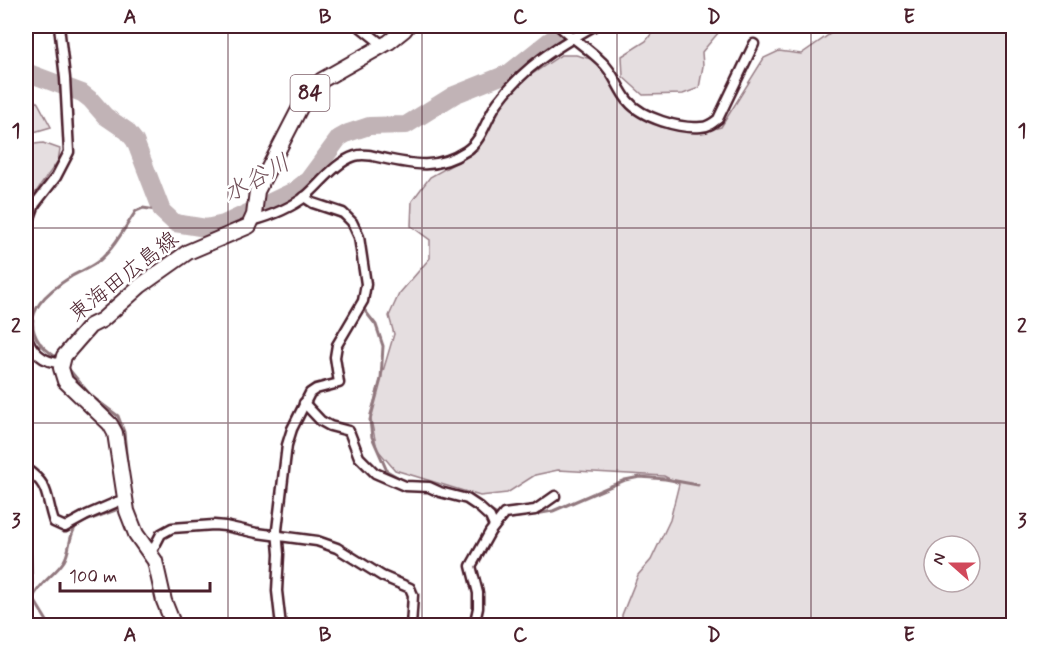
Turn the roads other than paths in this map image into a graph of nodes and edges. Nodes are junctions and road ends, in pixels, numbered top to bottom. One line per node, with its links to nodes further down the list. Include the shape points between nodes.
1 (59, 26): 11 (street, via 69,152 57,177 35,204)
2 (359, 26): 8 (street)
3 (407, 26): 8 (main road, 84)
4 (559, 26): 6 (street)
5 (594, 26): 6 (street)
6 (570, 36): 7 (street, via 603,62 629,102 648,116 665,123 702,127 718,119); 9 (street, via 503,95 479,138 465,152 420,166 358,155 347,159)
7 (754, 44)
8 (383, 45): 10 (main road, 84, via 331,73 314,88 298,110 263,178)
9 (304, 197): 10 (street, via 271,214); 14 (street, via 343,213 352,222 359,237 366,284 363,301 337,345 339,383 316,389)
10 (253, 218): 13 (main road, 東海田広島線, via 243,230 188,252 140,286 90,326)
11 (26, 230)
12 (26, 334): 13 (street, via 33,350 43,358 52,363)
13 (63, 358): 17 (main road, via 63,378 69,387 116,433)
14 (304, 403): 18 (street, via 321,421 349,431 359,457 375,473 405,486 429,487 467,499 490,517); 19 (street, via 287,445)
15 (26, 469): 17 (street, via 44,485 58,526 65,527 79,518)
16 (555, 496): 18 (street, via 535,510 504,514)
17 (125, 503): 20 (main road, via 136,534)
18 (494, 526): 24 (street, via 471,566 478,593)
19 (277, 536): 20 (street, via 214,525 180,527 161,534); 22 (street); 23 (street, via 337,548 410,588 414,595)
20 (151, 553): 21 (main road)
21 (174, 626)
22 (281, 626)
23 (411, 626)
24 (474, 626)

